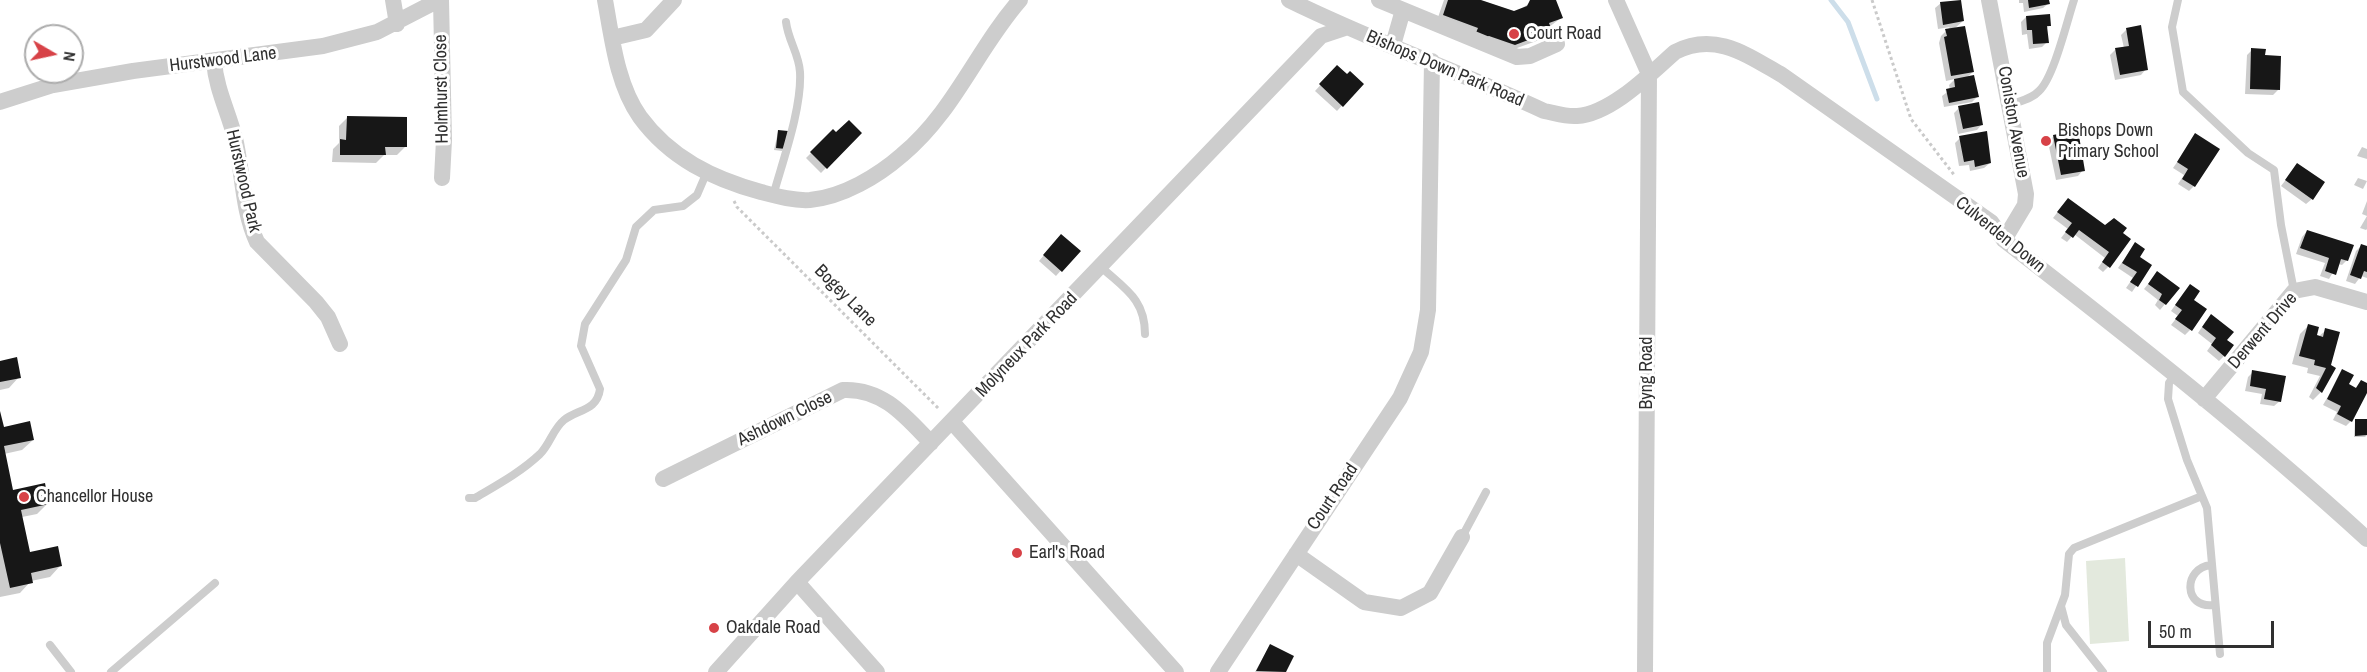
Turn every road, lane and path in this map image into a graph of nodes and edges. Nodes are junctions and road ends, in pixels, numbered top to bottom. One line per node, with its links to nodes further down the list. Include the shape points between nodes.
1 (393, 0): 15 (street)
2 (440, 0): 15 (street, Hurstwood Lane); 27 (street, Holmhurst Close)
3 (605, 0): 17 (street)
4 (674, 0): 17 (street, via 646,30)
5 (1020, 0): 30 (street, via 1001,21 940,116 903,154 876,174 836,194 809,200)
6 (1289, 0): 16 (street, Bishops Down Park Road)
7 (1379, 0): 13 (street)
8 (1616, 0): 22 (street)
9 (1872, 0): 29 (path, via 1911,118)
10 (1989, 0): 24 (street, Coniston Avenue)
11 (2074, 0): 24 (lane, via 2048,78 2031,98)
12 (2178, 0): 33 (lane, via 2172,27 2183,92 2248,153 2274,170)
13 (1403, 10): 18 (street, via 1517,57 1530,56); 19 (street)
14 (786, 22): 30 (lane, via 800,71 794,121)
15 (397, 24): 20 (street, Hurstwood Lane, via 323,46)
16 (1345, 28): 19 (street, Bishops Down Park Road); 32 (street, Molyneux Park Road, via 1321,36)
17 (612, 38): 26 (street, via 627,93 640,117 665,143)
18 (1557, 44)
19 (1393, 45): 21 (street, Bishops Down Park Road)
20 (213, 61): 23 (street, Hurstwood Lane, via 53,85); 36 (street, Hurstwood Park, via 216,85 235,137 250,227 257,242 328,317)
21 (1432, 61): 25 (street, Bishops Down Park Road, via 1544,111 1578,116); 47 (street, Court Road, via 1428,310 1421,352 1400,398)
22 (1649, 74): 25 (street, Culverden Down); 31 (street, Culverden Down, via 1675,52 1699,42 1721,45 1752,58 1991,222); 61 (street, Byng Road)
23 (0, 102)
24 (2010, 105): 31 (street, Coniston Avenue, via 2026,194 2025,206)
25 (1605, 108)
26 (706, 174): 28 (street); 44 (lane, via 697,195 683,206 654,210 636,227 626,260 585,324 581,346 600,389 594,404 563,420 546,447 527,465)
27 (442, 178)
28 (726, 183): 30 (street); 39 (path, Bogey Lane, via 737,207)
29 (1962, 185)
30 (773, 195)
31 (2004, 240): 37 (street, Culverden Down)
32 (1101, 267): 35 (lane, via 1139,302); 39 (street, Molyneux Park Road)
33 (2294, 291): 34 (street, Derwent Drive, via 2315,287); 38 (street, Derwent Drive)
34 (2367, 302)
35 (1145, 334)
36 (340, 344)
37 (2175, 375): 38 (street, Culverden Down); 43 (lane, via 2169,383 2168,399)
38 (2205, 399): 46 (street, Culverden Down)
39 (953, 423): 40 (street, Molyneux Park Road); 59 (street)
40 (931, 443): 41 (street, Ashdown Close, via 896,406 863,392 843,390); 49 (street, Molyneux Park Road)
41 (663, 479)
42 (1486, 492): 45 (lane)
43 (2202, 496): 48 (lane, via 2207,508); 51 (lane, via 2074,548 2069,554 2065,595)
44 (469, 498)
45 (1462, 537): 47 (street, via 1430,593 1401,608 1364,602)
46 (2367, 539)
47 (1296, 554): 60 (street, Court Road)
48 (2211, 565): 52 (lane); 52 (lane, via 2197,570 2190,590 2195,601)
49 (797, 582): 57 (street, Molyneux Park Road); 58 (street)
50 (216, 583): 56 (lane)
51 (2060, 605): 62 (lane, via 2047,643); 63 (lane, via 2066,625)
52 (2214, 605): 54 (lane)
53 (50, 645): 55 (lane)
54 (2220, 654)
55 (70, 672)
56 (111, 672)
57 (716, 672)
58 (877, 672)
59 (1176, 672)
60 (1218, 672)
61 (1645, 672)
62 (2047, 672)
63 (2103, 672)

